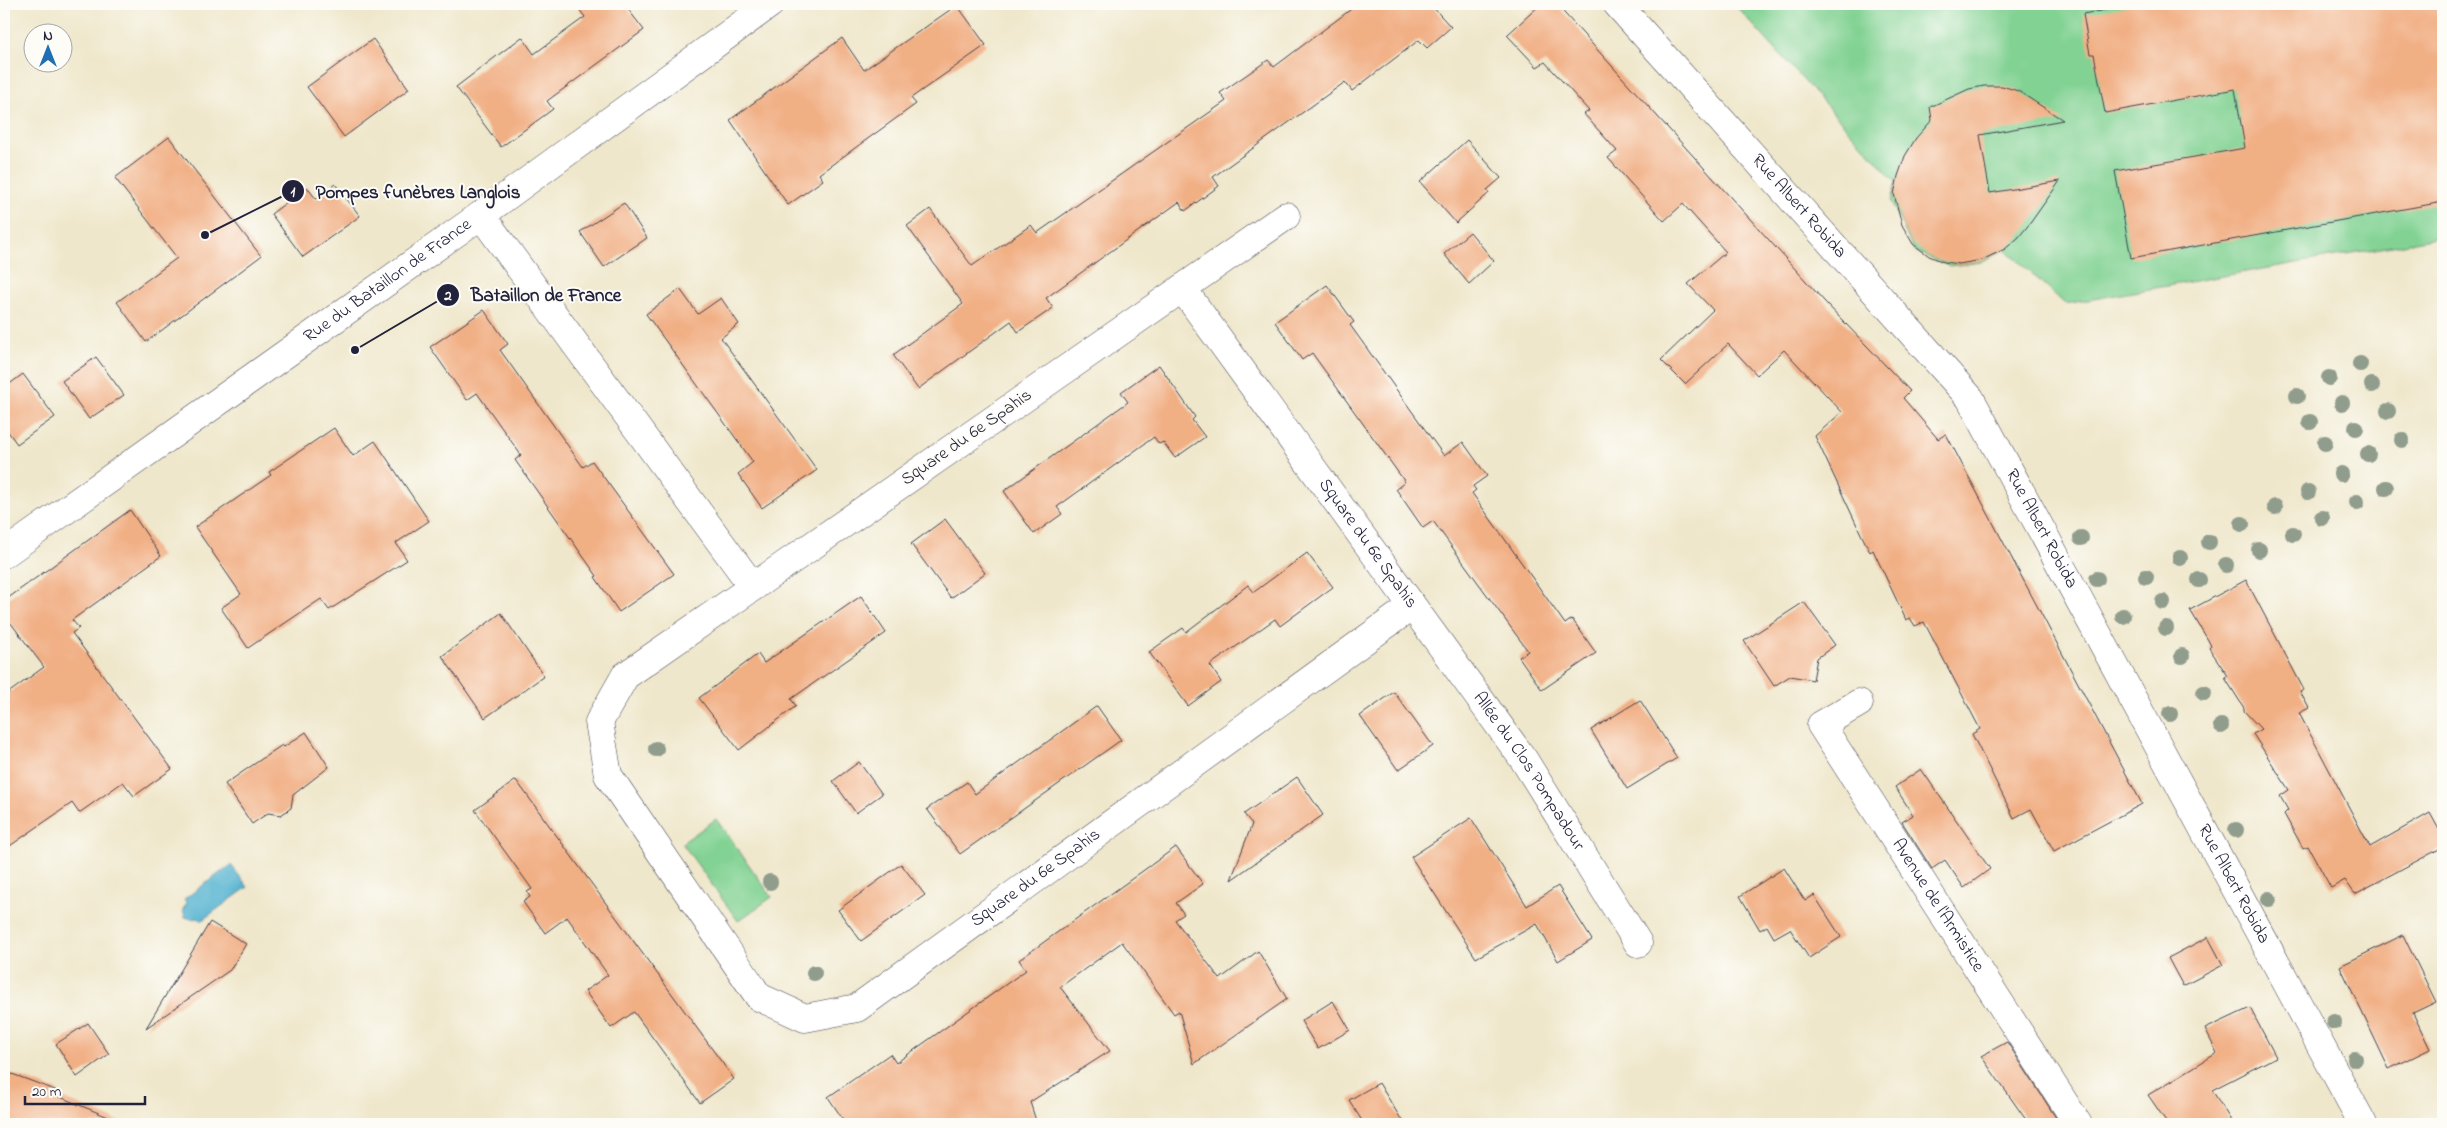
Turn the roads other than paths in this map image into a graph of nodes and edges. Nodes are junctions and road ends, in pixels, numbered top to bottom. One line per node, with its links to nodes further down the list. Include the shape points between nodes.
1 (770, 4): 3 (street, Rue du Bataillon de France)
2 (1616, 4): 12 (street, Rue Albert Robida, via 1970,398)
3 (482, 215): 6 (street, Rue du Bataillon de France); 7 (street)
4 (1286, 216): 5 (street, Square du 6e Spahis)
5 (1182, 288): 7 (street, Square du 6e Spahis); 8 (street, Square du 6e Spahis)
6 (4, 554)
7 (753, 587): 8 (street, Square du 6e Spahis, via 625,676 599,722 608,775 759,998 805,1018 857,1008)
8 (1412, 606): 10 (street, Allée du Clos Pompadour, via 1524,760)
9 (1859, 703): 11 (street, Avenue de l'Armistice, via 1821,725)
10 (1638, 943)
11 (2078, 1124)
12 (2362, 1124)

